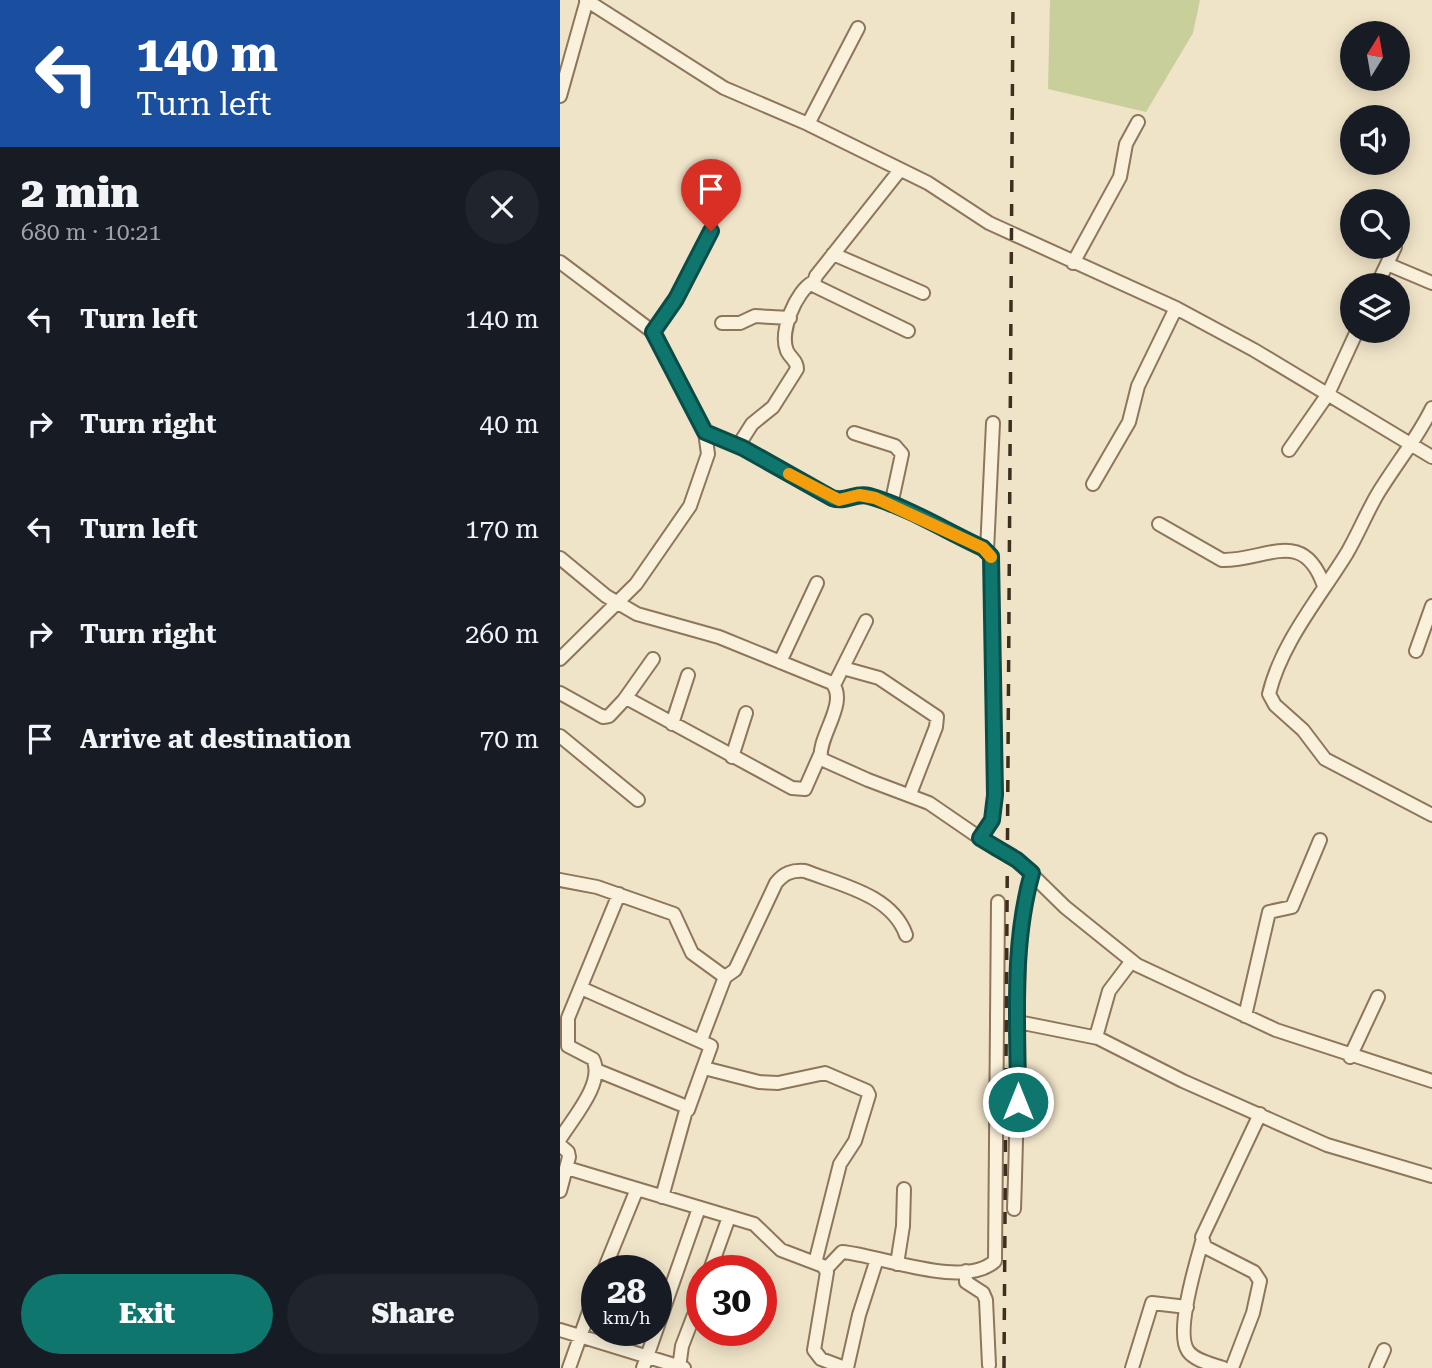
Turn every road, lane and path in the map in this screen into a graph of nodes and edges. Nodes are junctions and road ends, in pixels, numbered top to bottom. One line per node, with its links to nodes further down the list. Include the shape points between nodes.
1 (586, 0): 3 (street); 5 (street, via 724,88)
2 (858, 28): 5 (street)
3 (560, 96)
4 (1138, 122): 11 (street, via 1126,144 1120,177)
5 (808, 124): 6 (street)
6 (901, 170): 8 (street); 11 (street, via 969,213)
7 (711, 231): 21 (street, via 676,299)
8 (834, 254): 14 (street); 16 (street)
9 (1389, 259): 12 (street)
10 (560, 262): 21 (street)
11 (1073, 263): 17 (street)
12 (1387, 264): 13 (street); 15 (street)
13 (1383, 273)
14 (813, 282): 18 (street, via 801,290); 20 (street, via 816,289)
15 (1432, 283)
16 (923, 293)
17 (1176, 308): 23 (street); 32 (street, via 1138,386 1129,422)
18 (790, 318): 19 (street, via 755,316 740,323); 29 (street, via 786,346 797,369 773,407 752,424)
19 (722, 323)
20 (908, 331)
21 (653, 332): 26 (street)
22 (1351, 343): 23 (street)
23 (1328, 394): 28 (street); 30 (street)
24 (1432, 408): 28 (street)
25 (993, 423): 35 (street)
26 (705, 432): 29 (street); 39 (street, via 708,454 690,506 636,584)
27 (854, 433): 33 (street, via 895,446 902,454)
28 (1411, 445): 31 (street); 38 (street)
29 (738, 446): 33 (street, via 832,498 864,495)
30 (1289, 450)
31 (1432, 457)
32 (1093, 484)
33 (891, 505): 35 (street)
34 (1159, 524): 38 (street, via 1222,560 1268,551 1298,552 1314,565)
35 (987, 551): 59 (street, via 992,562 995,795 992,820)
36 (560, 558): 39 (street)
37 (817, 583): 45 (street)
38 (1324, 586): 58 (street, via 1275,675 1270,698 1325,759)
39 (617, 603): 43 (street); 45 (street, via 647,618 709,633)
40 (1432, 606): 42 (street)
41 (866, 621): 46 (street)
42 (1416, 651)
43 (560, 659)
44 (653, 660): 50 (street)
45 (780, 662): 48 (street)
46 (843, 668): 48 (street); 56 (street, via 879,678 937,717)
47 (688, 675): 52 (street)
48 (834, 685): 54 (street, via 834,710)
49 (560, 693): 50 (street, via 603,717)
50 (624, 700): 52 (street)
51 (746, 713): 55 (street)
52 (671, 724): 55 (street)
53 (560, 736): 57 (street)
54 (820, 755): 55 (street, via 802,790); 56 (street, via 852,774)
55 (732, 757)
56 (910, 794): 59 (street)
57 (638, 800)
58 (1432, 815)
59 (980, 838): 61 (street)
60 (1320, 840): 70 (street, via 1292,906 1269,912)
61 (1032, 873): 66 (street); 72 (street, via 1021,913)
62 (560, 880): 63 (street)
63 (619, 894): 67 (street, via 674,914 692,953); 68 (street)
64 (998, 902): 98 (street, via 996,1258 992,1264)
65 (906, 935): 67 (street, via 901,920 887,906 804,870 787,872 776,883 735,970)
66 (1131, 962): 70 (street); 73 (street, via 1109,991)
67 (725, 977): 74 (street)
68 (582, 988): 71 (street); 74 (street)
69 (1378, 997): 75 (street)
70 (1245, 1016): 75 (street)
71 (564, 1020): 77 (street, via 568,1046 593,1059)
72 (1018, 1022): 73 (street); 90 (street)
73 (1096, 1037): 80 (street)
74 (701, 1040): 76 (street, via 711,1046)
75 (1350, 1057): 78 (street)
76 (704, 1068): 79 (street); 97 (street, via 778,1083 825,1073 867,1091 868,1105 855,1141 840,1164)
77 (596, 1070): 79 (street, via 682,1104); 81 (street, via 588,1094)
78 (1431, 1078)
79 (688, 1111): 88 (street)
80 (1260, 1114): 84 (street, via 1344,1152); 92 (street)
81 (560, 1139)
82 (560, 1145): 83 (street, via 568,1152)
83 (567, 1168): 85 (street); 87 (street)
84 (1432, 1176)
85 (637, 1189): 88 (street); 93 (street)
86 (904, 1189): 96 (street)
87 (560, 1191)
88 (662, 1197): 89 (street)
89 (699, 1208): 91 (street); 104 (street)
90 (1013, 1209)
91 (729, 1217): 94 (street); 97 (street, via 759,1226 775,1247)
92 (1202, 1242): 99 (street, via 1189,1282); 111 (street, via 1254,1272 1260,1281)
93 (610, 1255)
94 (715, 1255)
95 (877, 1259): 96 (street); 97 (street, via 842,1252); 108 (street)
96 (897, 1264): 98 (street, via 924,1270)
97 (820, 1266): 108 (street, via 814,1350 821,1359)
98 (964, 1270): 105 (street, via 966,1282 986,1300)
99 (1187, 1307): 109 (street, via 1152,1303); 110 (street, via 1187,1350)
100 (560, 1329): 101 (street)
101 (580, 1336): 104 (street); 106 (street)
102 (686, 1336): 107 (street)
103 (1384, 1350): 112 (street)
104 (645, 1363): 107 (street)
105 (989, 1365)
106 (569, 1368)
107 (681, 1368)
108 (846, 1368)
109 (1132, 1368)
110 (1223, 1368)
111 (1232, 1368)
112 (1376, 1368)

